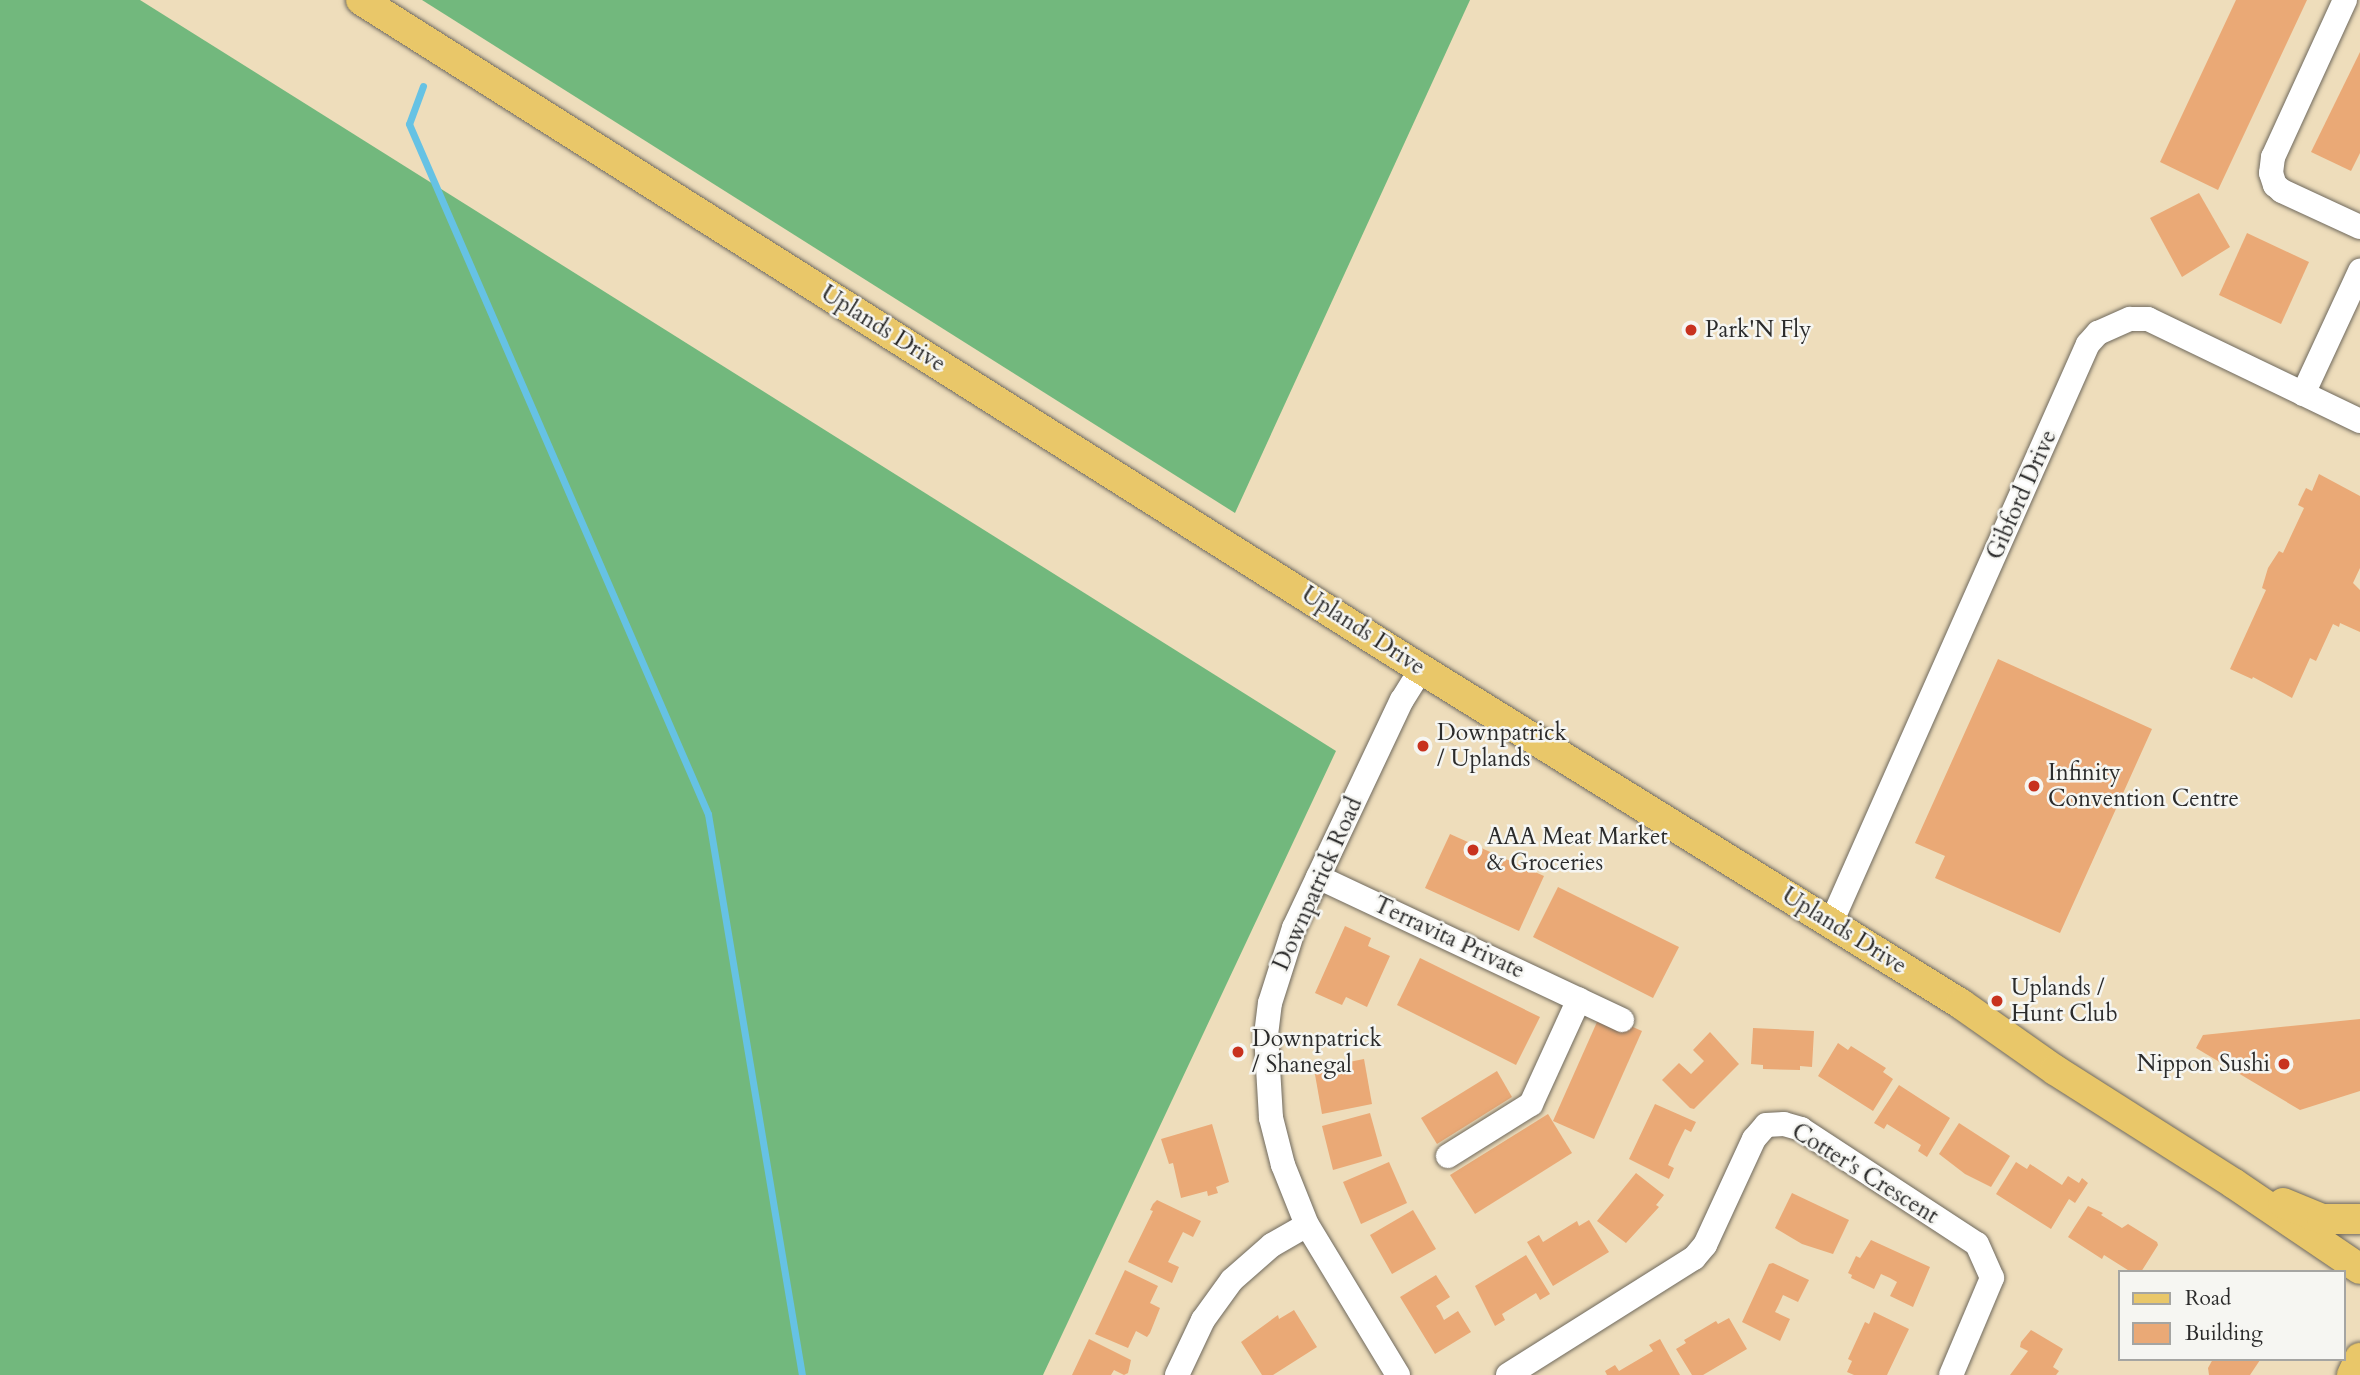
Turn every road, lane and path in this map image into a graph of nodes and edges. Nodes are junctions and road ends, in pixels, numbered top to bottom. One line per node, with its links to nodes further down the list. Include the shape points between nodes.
1 (361, 0): 7 (main road, Uplands Drive)
2 (2345, 0): 3 (street, via 2273,157 2271,173 2282,191)
3 (2360, 227)
4 (2360, 271): 5 (street)
5 (2303, 394): 6 (street, Gibford Drive); 9 (street, Gibford Drive, via 2148,319 2130,319 2098,333 2088,344)
6 (2360, 421)
7 (1421, 669): 8 (street, Downpatrick Road); 9 (main road, Uplands Drive)
8 (1318, 877): 10 (street, Terravita Private); 15 (street, Downpatrick Road, via 1280,969 1266,1035 1271,1118 1283,1165)
9 (1831, 923): 13 (main road, Uplands Drive)
10 (1579, 999): 11 (street, Terravita Private); 12 (street, via 1531,1104)
11 (1622, 1020)
12 (1448, 1156)
13 (2233, 1183): 14 (main road, via 2322,1219); 16 (main road, Uplands Drive)
14 (2360, 1219)
15 (1307, 1225): 18 (street, via 1272,1245 1232,1280 1203,1320); 19 (street, Downpatrick Road)
16 (2360, 1269)
17 (2360, 1358): 22 (main road)
18 (1177, 1375)
19 (1398, 1375)
20 (1508, 1375): 21 (street, Cotter's Crescent, via 1694,1258 1705,1245 1754,1139 1766,1125 1784,1124 1801,1129 1977,1244 1992,1278)
21 (1951, 1375)
22 (2352, 1375)

